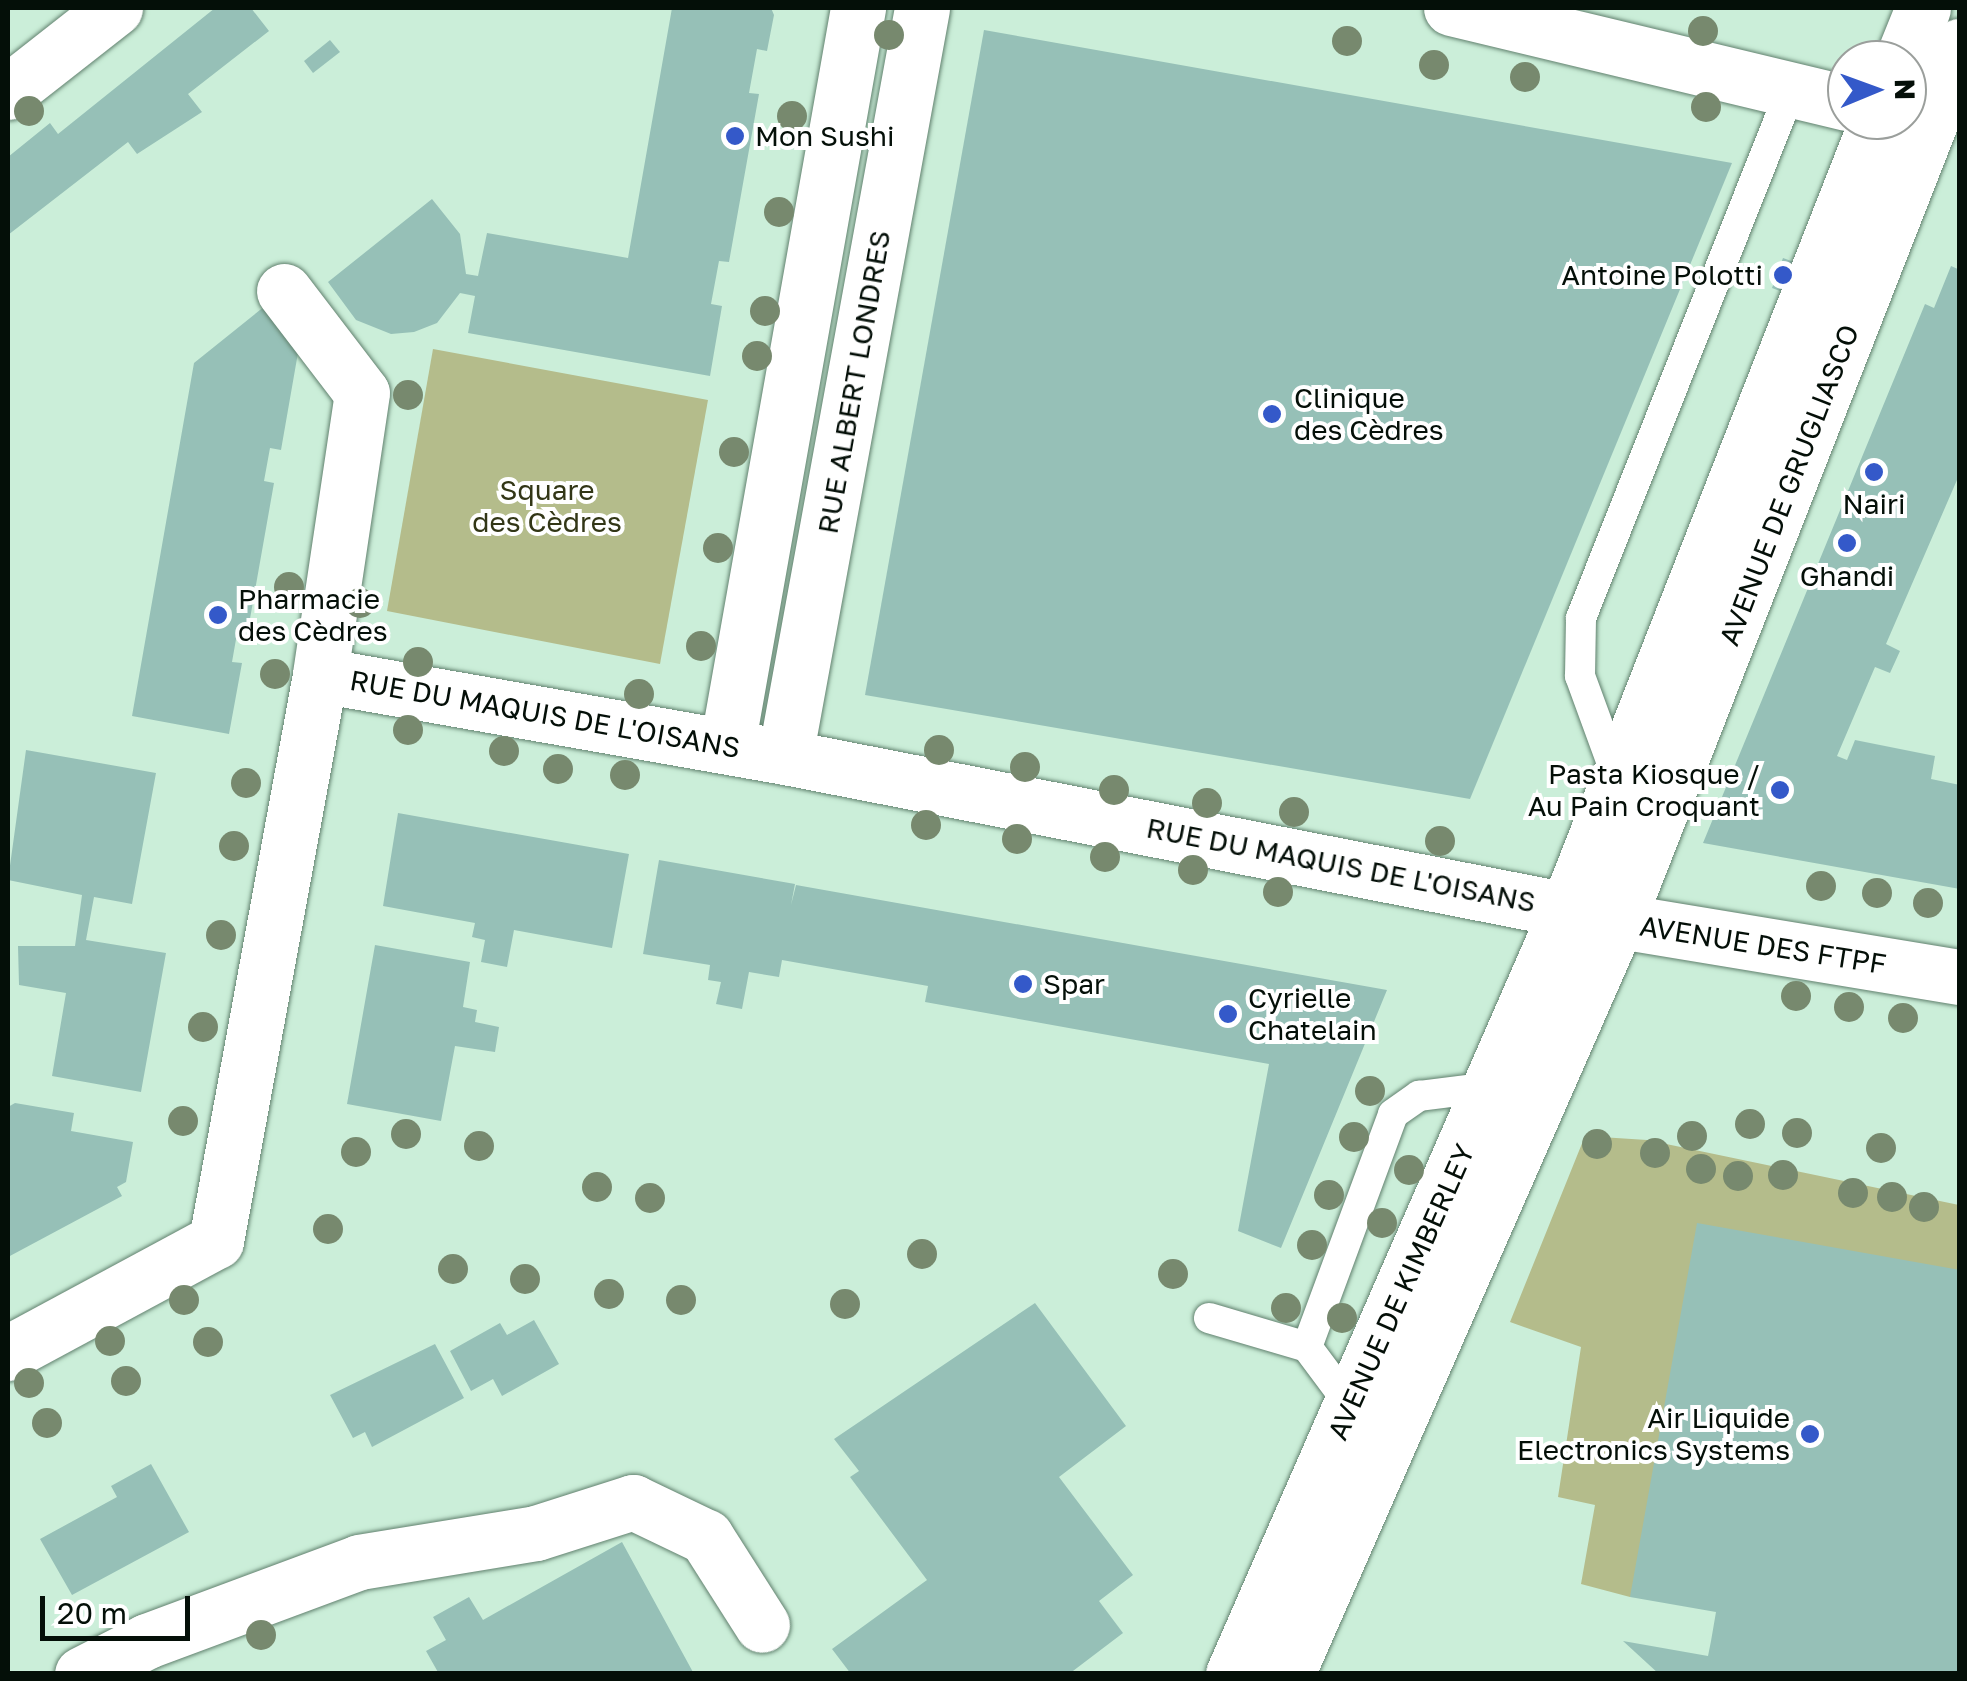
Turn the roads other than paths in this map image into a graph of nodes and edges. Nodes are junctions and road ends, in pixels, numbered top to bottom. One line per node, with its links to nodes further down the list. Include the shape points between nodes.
1 (115, 8): 8 (street)
2 (858, 8): 15 (street)
3 (922, 8): 16 (street, RUE ALBERT LONDRES)
4 (1451, 8): 9 (street)
5 (1923, 8): 6 (street)
6 (1910, 40)
7 (1960, 46): 11 (street, AVENUE DE GRUGLIASCO)
8 (8, 92)
9 (1790, 92): 10 (street); 17 (lane, via 1580,618 1580,676)
10 (1827, 99)
11 (1933, 120): 18 (street, AVENUE DE GRUGLIASCO)
12 (1869, 140): 17 (street, AVENUE DE GRUGLIASCO)
13 (284, 292): 14 (street, via 362,392)
14 (320, 675): 15 (street, RUE DU MAQUIS DE L'OISANS); 24 (street, RUE DU MAQUIS DE L'OISANS, via 216,1241)
15 (727, 746): 16 (street, RUE DU MAQUIS DE L'OISANS)
16 (785, 757): 18 (street, RUE DU MAQUIS DE L'OISANS)
17 (1618, 780): 18 (street, AVENUE DE GRUGLIASCO)
18 (1592, 916): 19 (street, AVENUE DES FTPF); 20 (street, AVENUE DE KIMBERLEY); 30 (street, AVENUE DE KIMBERLEY)
19 (1960, 977)
20 (1490, 1088): 21 (street, AVENUE DE KIMBERLEY); 23 (lane, via 1419,1096 1393,1114)
21 (1398, 1300): 25 (street); 29 (street, AVENUE DE KIMBERLEY)
22 (1209, 1318): 23 (lane)
23 (1307, 1347): 25 (lane)
24 (8, 1353)
25 (1340, 1390): 28 (street, via 1300,1451)
26 (762, 1624): 27 (street, via 706,1537 633,1502 536,1532 360,1562 147,1641)
27 (82, 1674)
28 (1210, 1674)
29 (1233, 1674)
30 (1287, 1674)

